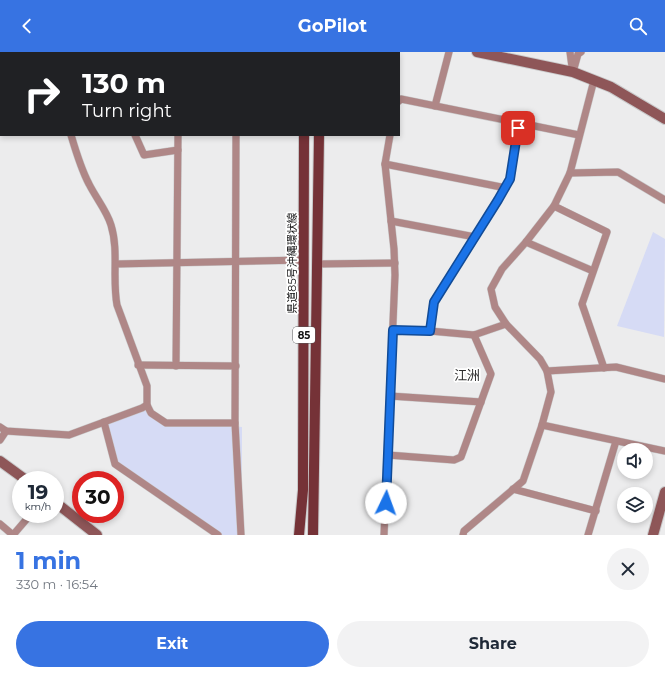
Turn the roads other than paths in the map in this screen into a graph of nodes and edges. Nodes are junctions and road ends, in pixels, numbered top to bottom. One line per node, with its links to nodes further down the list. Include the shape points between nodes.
1 (449, 52): 8 (street)
2 (477, 52): 5 (main road)
3 (570, 52): 5 (street)
4 (582, 52): 5 (street, via 578,54)
5 (573, 72): 6 (main road)
6 (594, 80): 9 (main road, via 611,86); 11 (street)
7 (400, 100): 8 (street)
8 (435, 106): 10 (street)
9 (665, 119)
10 (519, 123): 11 (street); 22 (street, via 510,179)
11 (579, 135): 21 (street)
12 (71, 136): 31 (street, via 80,165 111,223)
13 (135, 136): 19 (street, via 144,155)
14 (178, 136): 19 (street)
15 (236, 136): 29 (street)
16 (304, 136): 28 (main road, 県道85号沖縄環状線 / 85)
17 (319, 136): 33 (main road, 85)
18 (390, 136): 20 (street)
19 (178, 150): 32 (street)
20 (385, 164): 22 (street); 25 (street)
21 (570, 173): 23 (street, via 618,172); 24 (street)
22 (506, 188): 26 (street)
23 (665, 200)
24 (554, 206): 27 (street); 34 (street, via 607,232)
25 (391, 221): 26 (street); 30 (street)
26 (475, 237): 37 (street, via 434,302)
27 (526, 242): 34 (street); 35 (street, via 502,269 491,289 495,307)
28 (304, 260): 29 (street); 68 (main road, 県道85号沖縄環状線 / 85, via 303,490)
29 (235, 262): 32 (street); 41 (street)
30 (395, 263): 33 (street); 36 (street)
31 (116, 264): 32 (street); 39 (street, via 114,291 117,305)
32 (178, 264): 40 (street)
33 (317, 264): 69 (main road, 85)
34 (593, 271): 42 (street, via 582,304)
35 (506, 324): 38 (street); 43 (street, via 540,359)
36 (393, 330): 37 (street); 45 (street)
37 (430, 331): 38 (street)
38 (474, 335): 46 (street, via 491,374)
39 (138, 365): 40 (street); 47 (street, via 147,386)
40 (176, 366): 41 (street)
41 (236, 366): 49 (street)
42 (604, 368): 43 (street); 44 (street, via 616,367)
43 (547, 371): 50 (street, via 551,392)
44 (665, 379)
45 (390, 396): 46 (street); 55 (street)
46 (481, 402): 55 (street, via 461,457 454,460)
47 (147, 405): 48 (street); 49 (street, via 152,413 166,423)
48 (104, 422): 51 (street, via 69,435); 66 (street, via 115,464)
49 (235, 423): 67 (street)
50 (542, 425): 53 (street); 58 (street, via 523,481)
51 (3, 429): 52 (street)
52 (0, 440)
53 (616, 441): 54 (street); 61 (street)
54 (665, 451)
55 (388, 455): 70 (street)
56 (0, 461): 57 (main road)
57 (14, 471)
58 (513, 489): 61 (street); 71 (street, via 464,531)
59 (665, 492): 73 (main road)
60 (64, 509): 65 (main road)
61 (596, 511): 72 (street)
62 (23, 523): 64 (street)
63 (0, 524): 64 (street)
64 (13, 535)
65 (96, 535)
66 (218, 535)
67 (241, 535)
68 (299, 535)
69 (313, 535)
70 (384, 535)
71 (463, 535)
72 (588, 535)
73 (653, 535)

